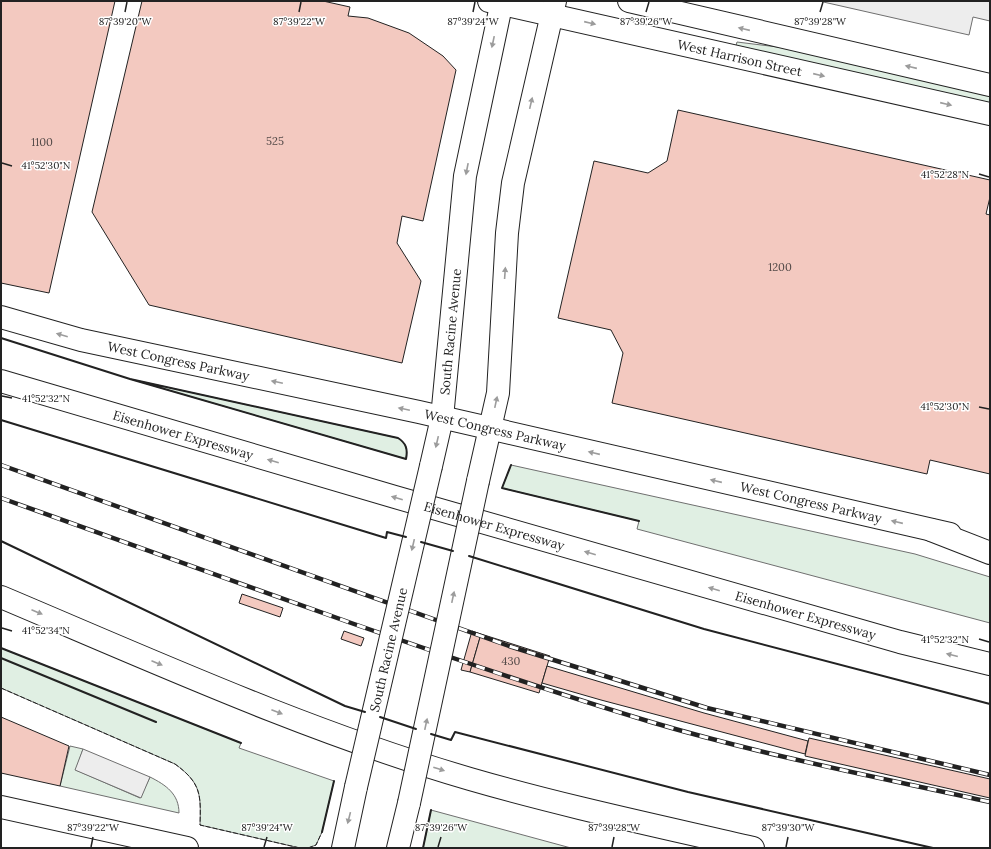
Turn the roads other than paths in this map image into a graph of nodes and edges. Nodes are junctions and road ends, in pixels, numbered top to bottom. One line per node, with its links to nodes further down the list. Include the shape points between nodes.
1 (629, 1): 4 (main road, one-way to 1)
2 (497, 2): 3 (main road, West Harrison Street); 8 (main road, South Racine Avenue, one-way to 8, via 465,176)
3 (553, 8): 5 (main road, West Harrison Street, one-way to 5); 9 (main road, one-way to 3, via 498,393 507,233 513,184)
4 (990, 85)
5 (990, 114)
6 (1, 317): 8 (main road, West Congress Parkway, one-way to 6, via 87,342)
7 (1, 381): 14 (main road, Eisenhower Expressway, one-way to 7, via 892,640)
8 (442, 418): 9 (main road, West Congress Parkway); 17 (main road, South Racine Avenue, one-way to 17, bridge)
9 (490, 430): 10 (main road, West Congress Parkway, one-way to 9); 18 (main road, one-way to 9, bridge)
10 (931, 530): 11 (main road, West Congress Parkway); 12 (main road)
11 (990, 543)
12 (990, 553)
13 (1, 597): 19 (main road, one-way to 19, via 229,693 382,750 470,779 560,803)
14 (990, 664)
15 (1, 807): 16 (main road)
16 (187, 848)
17 (343, 848)
18 (398, 848)
19 (753, 848)

